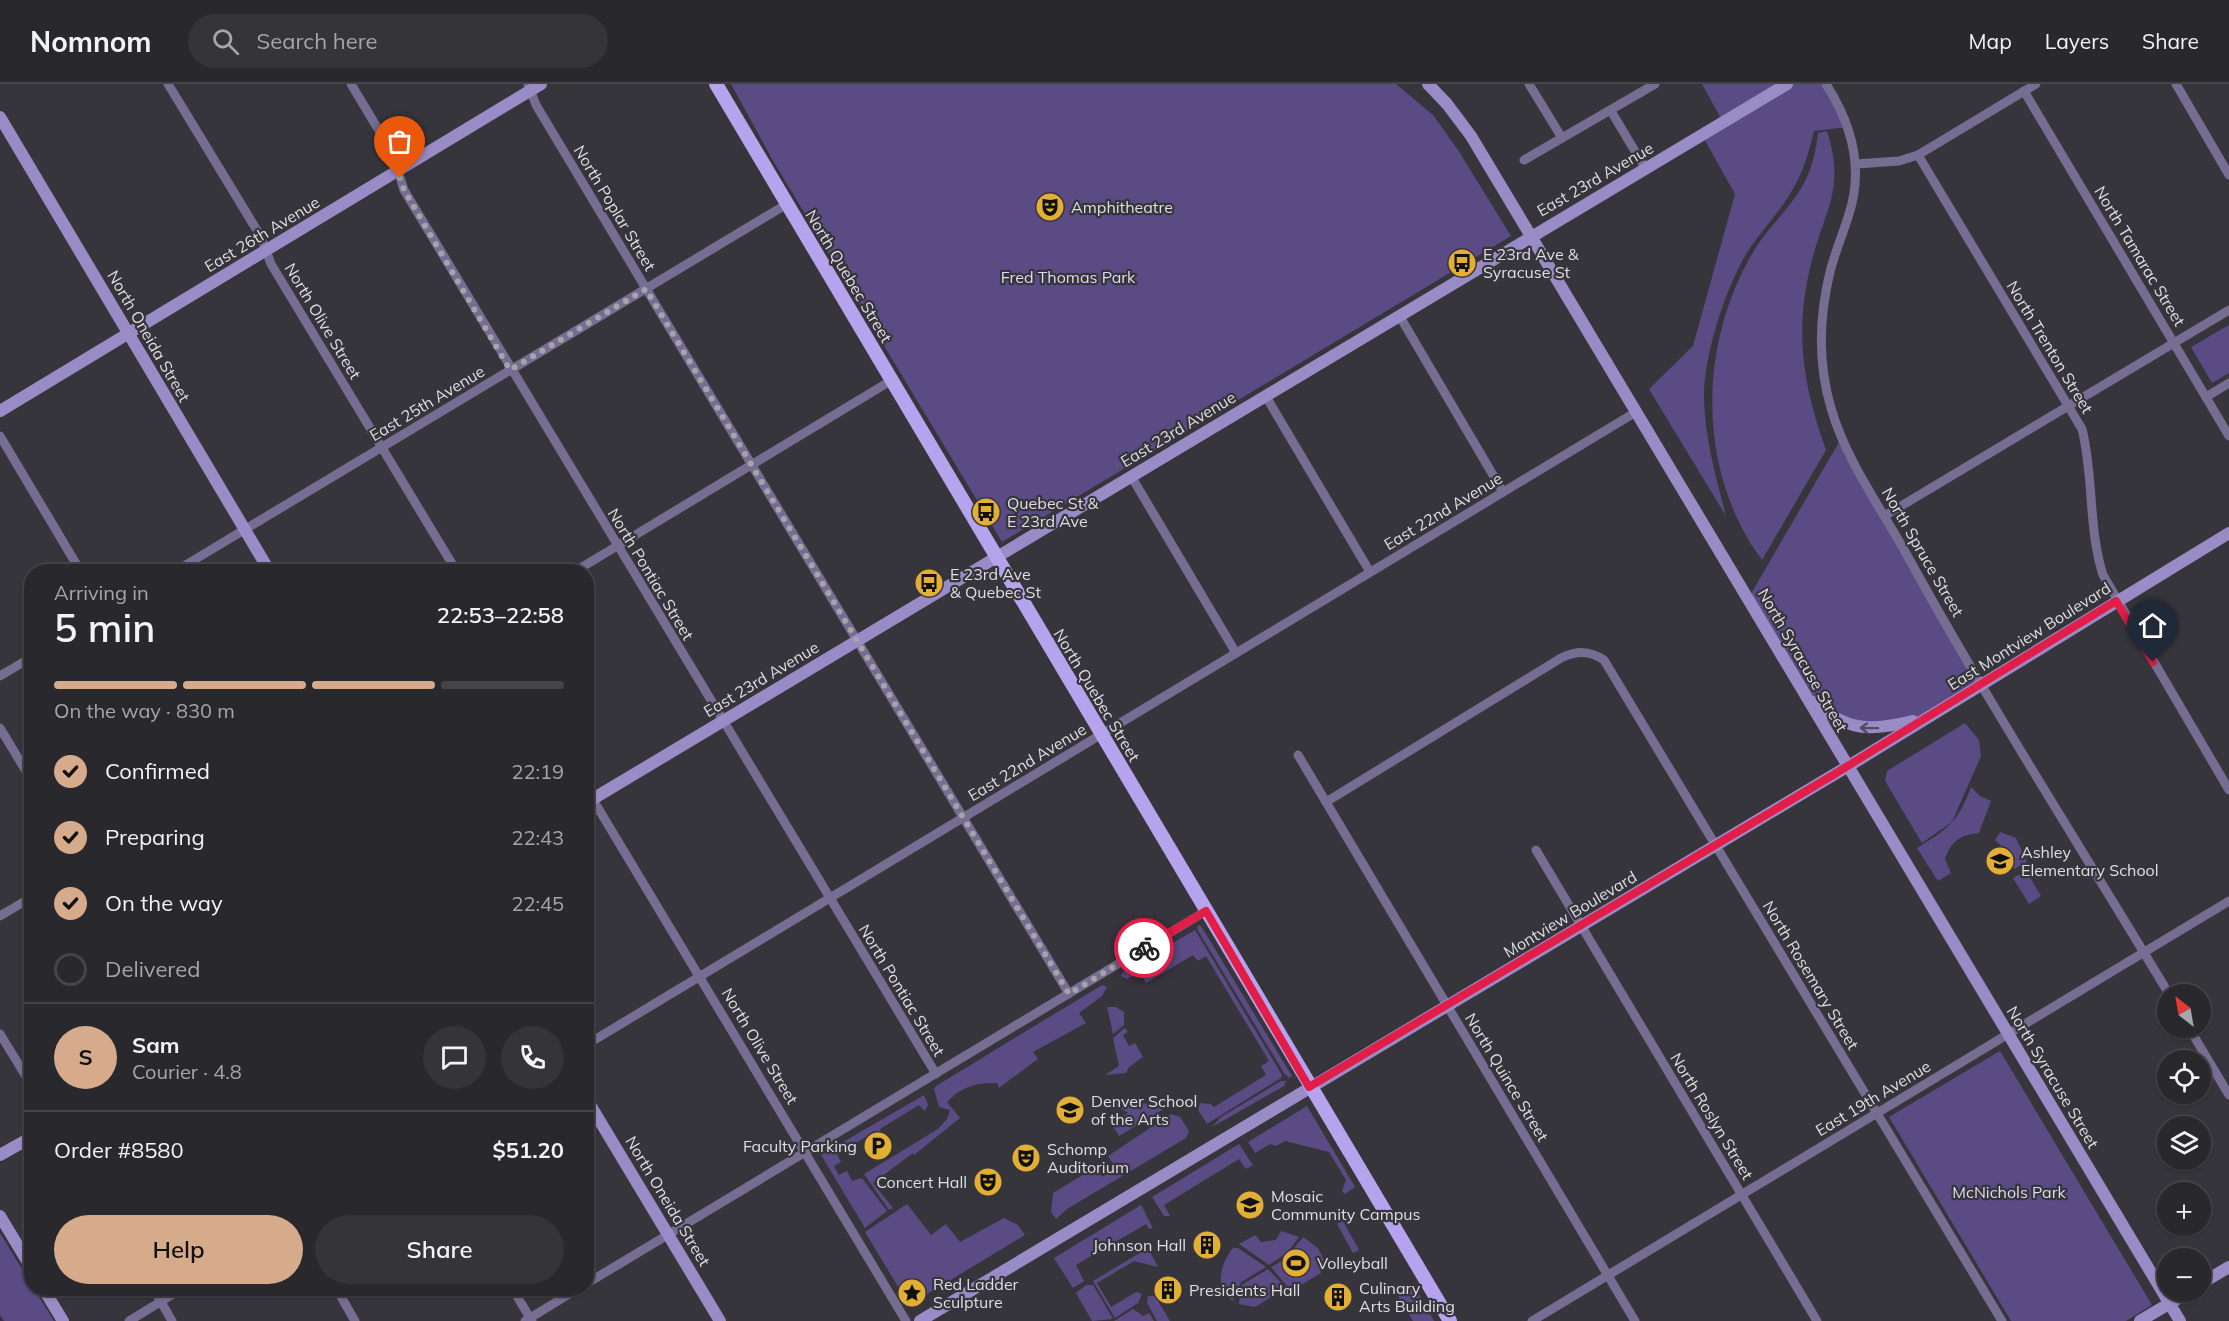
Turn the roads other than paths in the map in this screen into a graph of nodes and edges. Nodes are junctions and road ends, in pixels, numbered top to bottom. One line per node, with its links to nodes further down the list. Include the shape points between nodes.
1 (168, 84): 24 (street, North Olive Street)
2 (351, 84): 20 (street, North Pontiac Street, via 393,154)
3 (716, 84): 22 (main road, North Quebec Street)
4 (1428, 84): 23 (street, North Syracuse Street, via 1471,136)
5 (1529, 84): 15 (street)
6 (1787, 84): 19 (street, East 23rd Avenue)
7 (1826, 84): 18 (street, North Spruce Street, via 1847,123)
8 (2036, 84): 12 (street)
9 (2176, 84): 21 (street)
10 (1651, 85): 13 (street)
11 (533, 86): 20 (street, East 26th Avenue); 25 (street, North Poplar Street, via 536,105)
12 (2024, 91): 16 (street); 29 (street, North Tamarac Street)
13 (1611, 111): 15 (street); 19 (street)
14 (0, 117): 28 (street, North Oneida Street)
15 (1562, 138): 17 (street)
16 (1918, 155): 18 (street, via 1899,161); 35 (street, North Trenton Street)
17 (1524, 160)
18 (1856, 164): 44 (street, North Spruce Street, via 1850,212 1824,301 1824,375 1842,437)
19 (1646, 168): 23 (street, East 23rd Avenue)
20 (398, 171): 24 (street, East 26th Avenue); 30 (street, North Pontiac Street, via 404,190)
21 (2229, 174)
22 (787, 204): 25 (street, East 25th Avenue); 31 (main road, North Quebec Street)
23 (1530, 236): 27 (street, East 23rd Avenue); 37 (street, North Syracuse Street)
24 (266, 250): 28 (street, East 26th Avenue); 40 (street, North Olive Street)
25 (646, 289): 30 (street, East 25th Avenue); 41 (street, North Poplar Street)
26 (2229, 310): 29 (street)
27 (1399, 315): 33 (street, East 23rd Avenue); 43 (street)
28 (129, 334): 36 (street, East 26th Avenue); 45 (street, North Oneida Street)
29 (2174, 342): 34 (street, North Tamarac Street); 35 (street)
30 (510, 370): 40 (street, East 25th Avenue); 47 (street, North Pontiac Street)
31 (892, 380): 41 (street); 48 (main road, North Quebec Street)
32 (2229, 382): 34 (street)
33 (1265, 395): 42 (street, East 23rd Avenue); 54 (street)
34 (2206, 397): 39 (street, North Tamarac Street)
35 (2068, 405): 44 (street); 55 (street, North Trenton Street, via 2087,447 2095,550)
36 (0, 411)
37 (1636, 412): 43 (street, East 22nd Avenue); 61 (street, North Syracuse Street)
38 (0, 436): 49 (street)
39 (2229, 436)
40 (382, 447): 45 (street, East 25th Avenue); 52 (street, North Olive Street)
41 (752, 465): 47 (street); 56 (street, North Poplar Street)
42 (1131, 476): 48 (street, East 23rd Avenue); 57 (street)
43 (1503, 492): 54 (street, East 22nd Avenue)
44 (1886, 515): 60 (street, North Spruce Street)
45 (244, 529): 50 (street, East 25th Avenue); 51 (street, North Oneida Street)
46 (2229, 533): 55 (street, East Montview Boulevard)
47 (617, 546): 53 (street); 63 (street, North Pontiac Street)
48 (996, 557): 56 (street, East 23rd Avenue); 65 (main road, North Quebec Street)
49 (76, 564)
50 (187, 564)
51 (265, 564)
52 (451, 564)
53 (587, 564)
54 (1370, 572): 57 (street, East 22nd Avenue)
55 (2116, 601): 60 (street, East Montview Boulevard); 69 (street, North Trenton Street)
56 (857, 641): 63 (street, East 23rd Avenue); 73 (street, North Poplar Street)
57 (1236, 653): 65 (street, East 22nd Avenue)
58 (24, 662): 59 (street)
59 (0, 676)
60 (1982, 684): 62 (street, East Montview Boulevard); 82 (street, North Spruce Street)
61 (1805, 695): 62 (street, one-way to 61, via 1885,728 1855,727 1833,717); 67 (street, North Syracuse Street)
62 (1926, 718): 67 (street, East Montview Boulevard)
63 (723, 721): 70 (street, East 23rd Avenue); 76 (street, North Pontiac Street)
64 (0, 728): 68 (street)
65 (1102, 734): 73 (street, East 22nd Avenue); 79 (main road, North Quebec Street)
66 (1298, 755): 71 (street, North Quince Street)
67 (1846, 767): 74 (street, Montview Boulevard); 88 (street, North Syracuse Street)
68 (24, 768)
69 (2229, 790)
70 (594, 799)
71 (1326, 802): 74 (street, North Rosemary Street, via 1561,658 1589,652 1609,666); 86 (street, North Quince Street)
72 (594, 807): 83 (street, North Olive Street)
73 (963, 818): 76 (street, East 22nd Avenue); 85 (street, North Poplar Street)
74 (1716, 845): 81 (street, Montview Boulevard); 96 (street, North Rosemary Street)
75 (1536, 850): 81 (street, North Roslyn Street)
76 (830, 899): 83 (street, East 22nd Avenue); 92 (street, North Pontiac Street)
77 (2229, 901): 82 (street, East 19th Avenue)
78 (24, 902): 80 (street)
79 (1206, 911): 85 (street); 93 (main road, North Quebec Street)
80 (0, 916)
81 (1581, 927): 86 (street, Montview Boulevard); 100 (street, North Roslyn Street)
82 (2144, 953): 84 (street, North Spruce Street); 88 (street, East 19th Avenue)
83 (700, 977): 90 (street, East 22nd Avenue); 98 (street, North Olive Street)
84 (2163, 984)
85 (1069, 994): 92 (street)
86 (1448, 1006): 93 (street, Montview Boulevard); 105 (street, North Quince Street)
87 (0, 1034): 91 (street)
88 (2008, 1035): 96 (street, East 19th Avenue); 115 (street, North Syracuse Street)
89 (2195, 1038): 94 (street)
90 (594, 1040)
91 (24, 1073)
92 (936, 1074): 98 (street)
93 (1309, 1087): 123 (street); 124 (main road, North Quebec Street)
94 (2229, 1095)
95 (594, 1111): 102 (street, North Oneida Street)
96 (1877, 1113): 100 (street, East 19th Avenue); 128 (street, North Rosemary Street)
97 (24, 1142): 99 (street)
98 (806, 1152): 102 (street); 122 (street, North Olive Street)
99 (0, 1155)
100 (1742, 1195): 105 (street, East 19th Avenue); 127 (street, North Roslyn Street)
101 (0, 1216): 103 (street)
102 (669, 1235): 107 (street); 121 (street, North Oneida Street)
103 (24, 1256)
104 (2229, 1267): 106 (street)
105 (1608, 1276): 125 (street, East 19th Avenue); 126 (street, North Quince Street)
106 (2211, 1278)
107 (594, 1279)
108 (48, 1296): 117 (street)
109 (158, 1296): 114 (street)
110 (170, 1296): 114 (street)
111 (341, 1296): 120 (street)
112 (516, 1296): 116 (street)
113 (566, 1296): 116 (street)
114 (161, 1302): 118 (street); 119 (street)
115 (2169, 1303): 129 (street); 130 (street, North Syracuse Street)
116 (529, 1320)
117 (63, 1321)
118 (129, 1321)
119 (172, 1321)
120 (355, 1321)
121 (720, 1321)
122 (906, 1321)
123 (920, 1321)
124 (1450, 1321)
125 (1532, 1321)
126 (1635, 1321)
127 (1817, 1321)
128 (2001, 1321)
129 (2140, 1321)
130 (2180, 1321)

